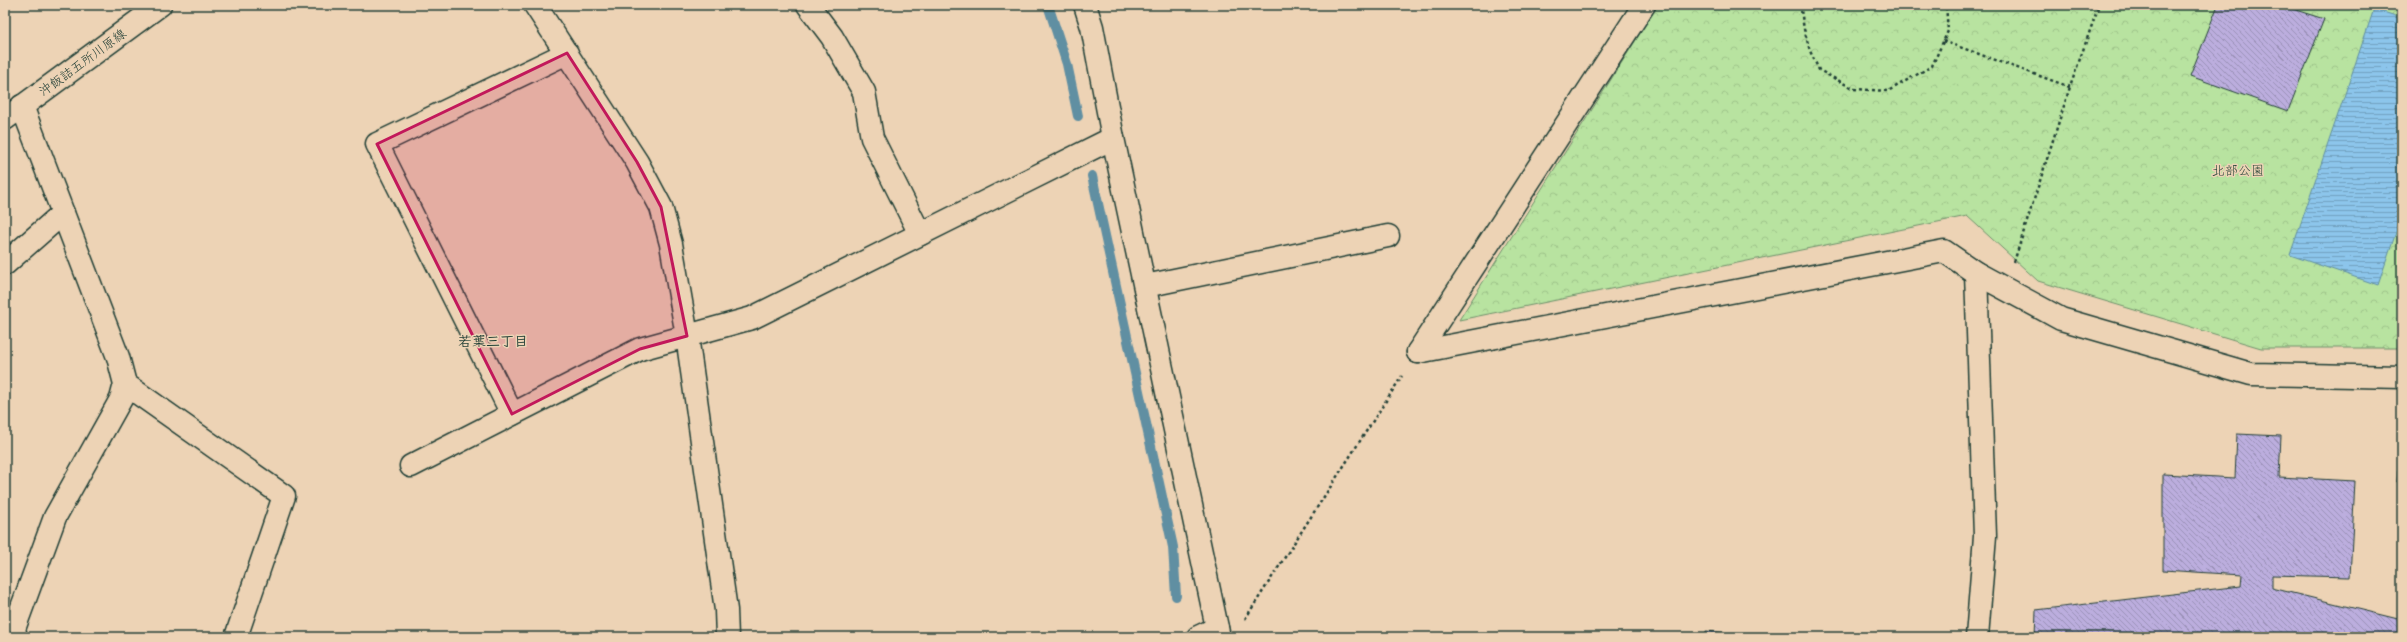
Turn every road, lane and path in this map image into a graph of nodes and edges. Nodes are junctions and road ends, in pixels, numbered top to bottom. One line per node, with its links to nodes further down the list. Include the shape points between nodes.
1 (160, 5): 12 (street, 沖飯詰五所川原線)
2 (808, 5): 16 (street, via 832,37 864,92 872,138)
3 (1085, 5): 14 (street, via 1092,27)
4 (1644, 5): 23 (street)
5 (1802, 5): 9 (path, via 1804,29 1810,52 1819,70 1854,89 1888,91 1906,82 1932,66)
6 (1946, 5): 9 (path, via 1948,31)
7 (2099, 5): 11 (path)
8 (544, 8): 10 (street)
9 (1943, 41): 11 (path)
10 (567, 53): 22 (street, via 637,162 661,207 671,244); 26 (street, via 377,144)
11 (2070, 87): 21 (path)
12 (22, 106): 13 (street, 沖飯詰五所川原線); 15 (street)
13 (5, 119)
14 (1114, 138): 16 (street); 20 (street)
15 (63, 214): 18 (street); 25 (street, via 118,358)
16 (920, 234): 22 (street, via 752,318)
17 (1388, 236): 20 (street)
18 (5, 264)
19 (1976, 273): 21 (street); 23 (street, via 1944,251); 32 (street, via 1985,536)
20 (1145, 286): 29 (street)
21 (2006, 288): 24 (street, via 2061,319 2251,374)
22 (687, 336): 26 (street, via 640,349); 31 (street, via 726,610)
23 (1418, 352): 29 (path, via 1243,622)
24 (2402, 377)
25 (125, 384): 28 (street, via 122,399 55,517); 30 (street, via 284,496)
26 (512, 414): 27 (street)
27 (410, 466)
28 (12, 631)
29 (1211, 634)
30 (236, 637)
31 (727, 637)
32 (1977, 637)

